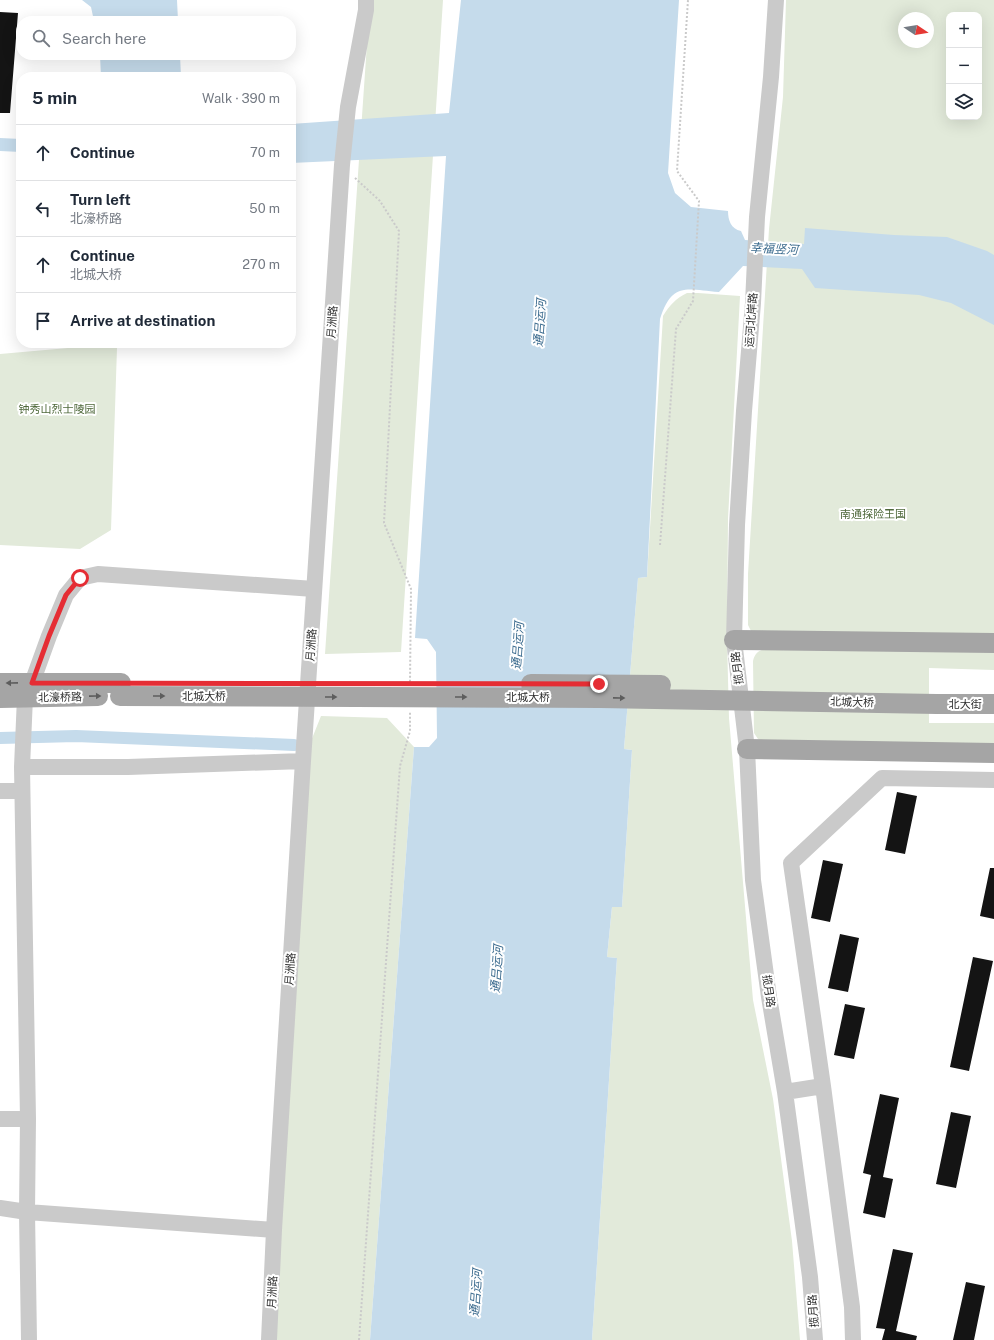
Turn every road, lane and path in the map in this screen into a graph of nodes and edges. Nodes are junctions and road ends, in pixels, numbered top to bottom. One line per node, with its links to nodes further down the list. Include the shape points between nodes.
1 (366, 0): 4 (street, 月洲路, via 348,107)
2 (688, 0): 5 (path, via 677,171 699,201 693,301 676,329)
3 (776, 0): 7 (street, 运河北岸路, via 757,217 744,411 737,525)
4 (342, 165): 6 (street, 月洲路); 10 (path, via 380,201 399,231 384,523 411,589)
5 (660, 545)
6 (314, 589): 11 (street, via 98,574 80,578 66,595); 20 (street, 月洲路)
7 (734, 640): 8 (main road); 18 (street, 揽月路)
8 (994, 643)
9 (0, 683): 11 (main road, 北濠桥路, one-way to 9)
10 (410, 684)
11 (28, 690): 12 (main road, 北濠桥路); 15 (main road, 北濠桥路); 21 (street)
12 (120, 690): 14 (main road, 北城大桥, bridge, via 600,698)
13 (994, 691): 14 (main road, 北大街)
14 (937, 697): 16 (main road, 北大街)
15 (0, 698)
16 (994, 704)
17 (410, 707): 34 (path, via 410,731 400,766)
18 (747, 749): 19 (main road); 26 (street, 揽月路, via 753,880)
19 (994, 753)
20 (303, 762): 21 (street); 31 (street, 月洲路)
21 (22, 767): 24 (street)
22 (994, 780): 25 (street, via 882,778 791,863)
23 (0, 791): 24 (street)
24 (22, 792): 28 (street)
25 (823, 1086): 26 (street); 36 (street, via 852,1307)
26 (785, 1092): 35 (street, 揽月路, via 810,1277)
27 (0, 1119): 28 (street)
28 (28, 1119): 30 (street)
29 (0, 1208): 30 (street)
30 (27, 1212): 31 (street); 32 (street)
31 (274, 1230): 33 (street, 月洲路)
32 (29, 1340)
33 (269, 1340)
34 (359, 1340)
35 (815, 1340)
36 (853, 1340)

